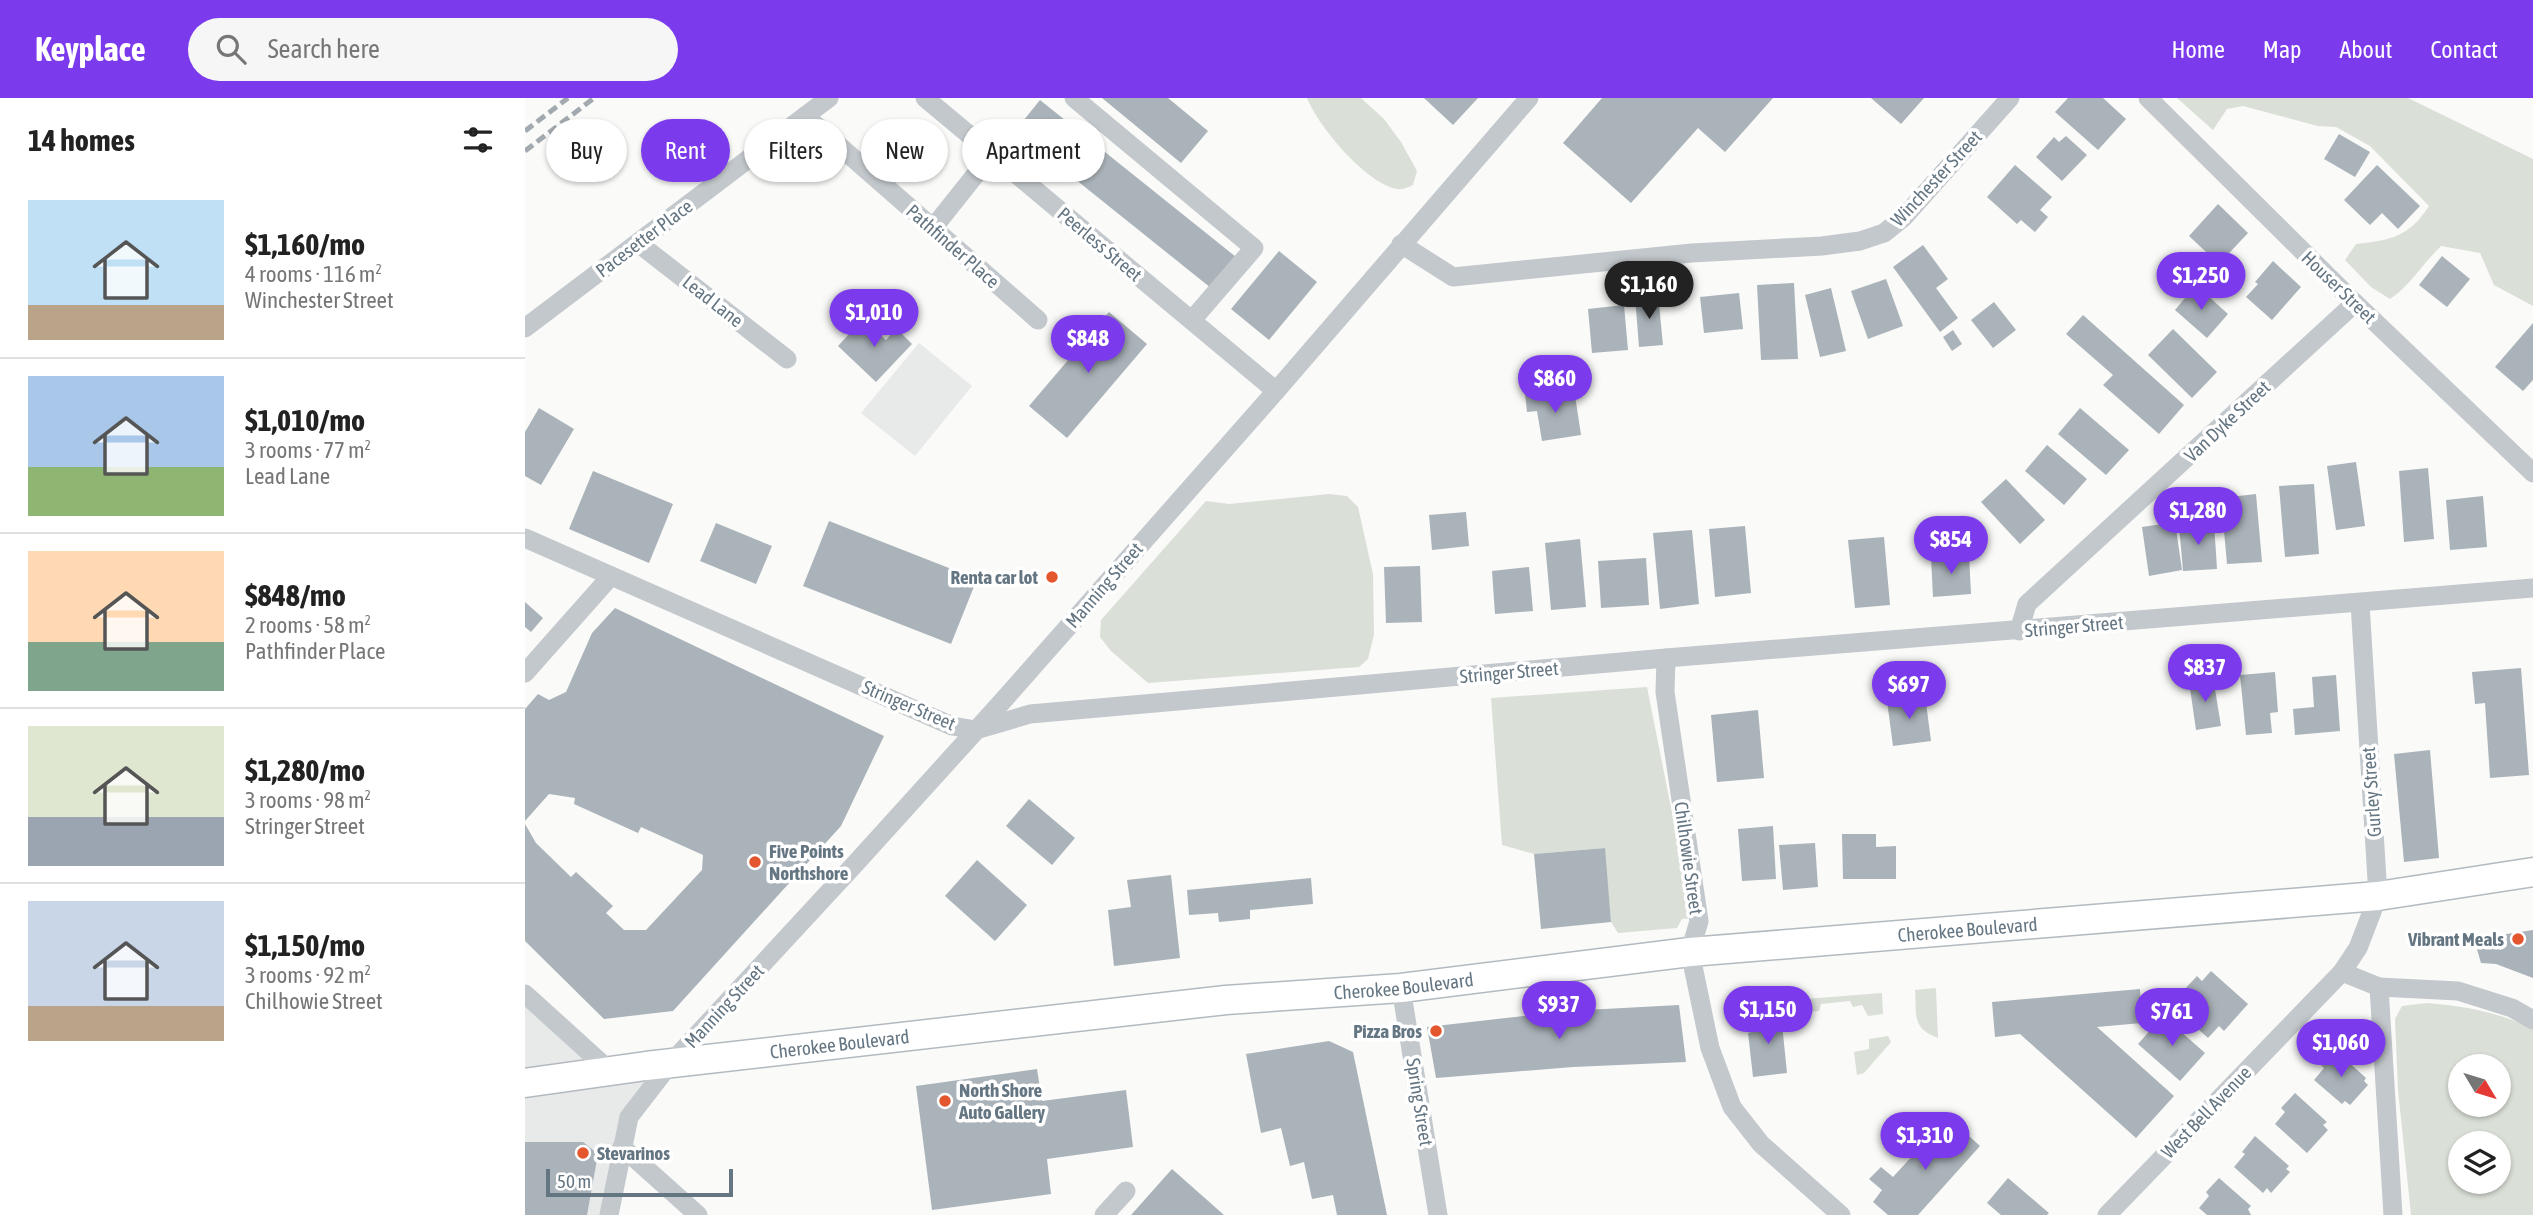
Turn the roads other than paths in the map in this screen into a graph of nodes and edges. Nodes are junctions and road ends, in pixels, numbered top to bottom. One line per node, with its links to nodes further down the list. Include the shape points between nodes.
1 (829, 98): 7 (street, Pacesetter Place)
2 (925, 98): 8 (street, Peerless Street)
3 (1074, 98): 16 (street, via 1254,248)
4 (1529, 98): 13 (street, Manning Street)
5 (2010, 98): 13 (street, Winchester Street, via 1904,217 1884,233 1860,241 1453,277)
6 (2148, 98): 14 (street, Houser Street)
7 (805, 116): 11 (street, Pathfinder Place); 12 (street, Pacesetter Place)
8 (962, 129)
9 (970, 182): 11 (street)
10 (1026, 182): 16 (street, Peerless Street)
11 (933, 228): 15 (street, Pathfinder Place)
12 (638, 243): 17 (street, Pacesetter Place); 18 (street, Lead Lane)
13 (1401, 244): 19 (street, Manning Street)
14 (2355, 303): 20 (street, Houser Street); 25 (street, Van Dyke Street, via 2028,604)
15 (1038, 320)
16 (1192, 320): 19 (street, Peerless Street)
17 (525, 328)
18 (787, 359)
19 (1276, 391): 28 (street, Manning Street)
20 (2533, 474)
21 (525, 538): 22 (street, Stringer Street)
22 (611, 576): 27 (street); 28 (street, Stringer Street, via 952,726)
23 (2533, 588): 24 (street, Stringer Street)
24 (2360, 603): 25 (street, Stringer Street); 30 (street, Gurley Street)
25 (2018, 631): 26 (street, Stringer Street)
26 (1665, 658): 28 (street, Stringer Street, via 1030,714); 31 (street, Chilhowie Street, via 1665,692 1699,920)
27 (525, 673)
28 (976, 730): 37 (street, Manning Street)
29 (2533, 872): 30 (main road, Cherokee Boulevard)
30 (2378, 896): 31 (main road, Cherokee Boulevard); 32 (street, Gurley Street, via 2358,948)
31 (1690, 952): 34 (main road, Cherokee Boulevard); 46 (street, Chilhowie Street, via 1710,1048 1732,1107 1761,1144)
32 (2342, 972): 33 (street); 47 (street, West Bell Avenue)
33 (2379, 987): 36 (street, via 2458,991 2512,1008); 48 (street)
34 (1401, 988): 37 (main road, Cherokee Boulevard, via 1226,1000); 45 (street, Spring Street)
35 (525, 995): 38 (street)
36 (2533, 1020)
37 (670, 1064): 38 (main road, Cherokee Boulevard); 40 (street, Manning Street, via 629,1117)
38 (610, 1071): 39 (main road, Cherokee Boulevard)
39 (525, 1083)
40 (622, 1147): 42 (street, Manning Street); 43 (street)
41 (1126, 1191): 44 (street)
42 (609, 1215)
43 (698, 1215)
44 (1104, 1215)
45 (1439, 1215)
46 (1841, 1215)
47 (2107, 1215)
48 (2393, 1215)

